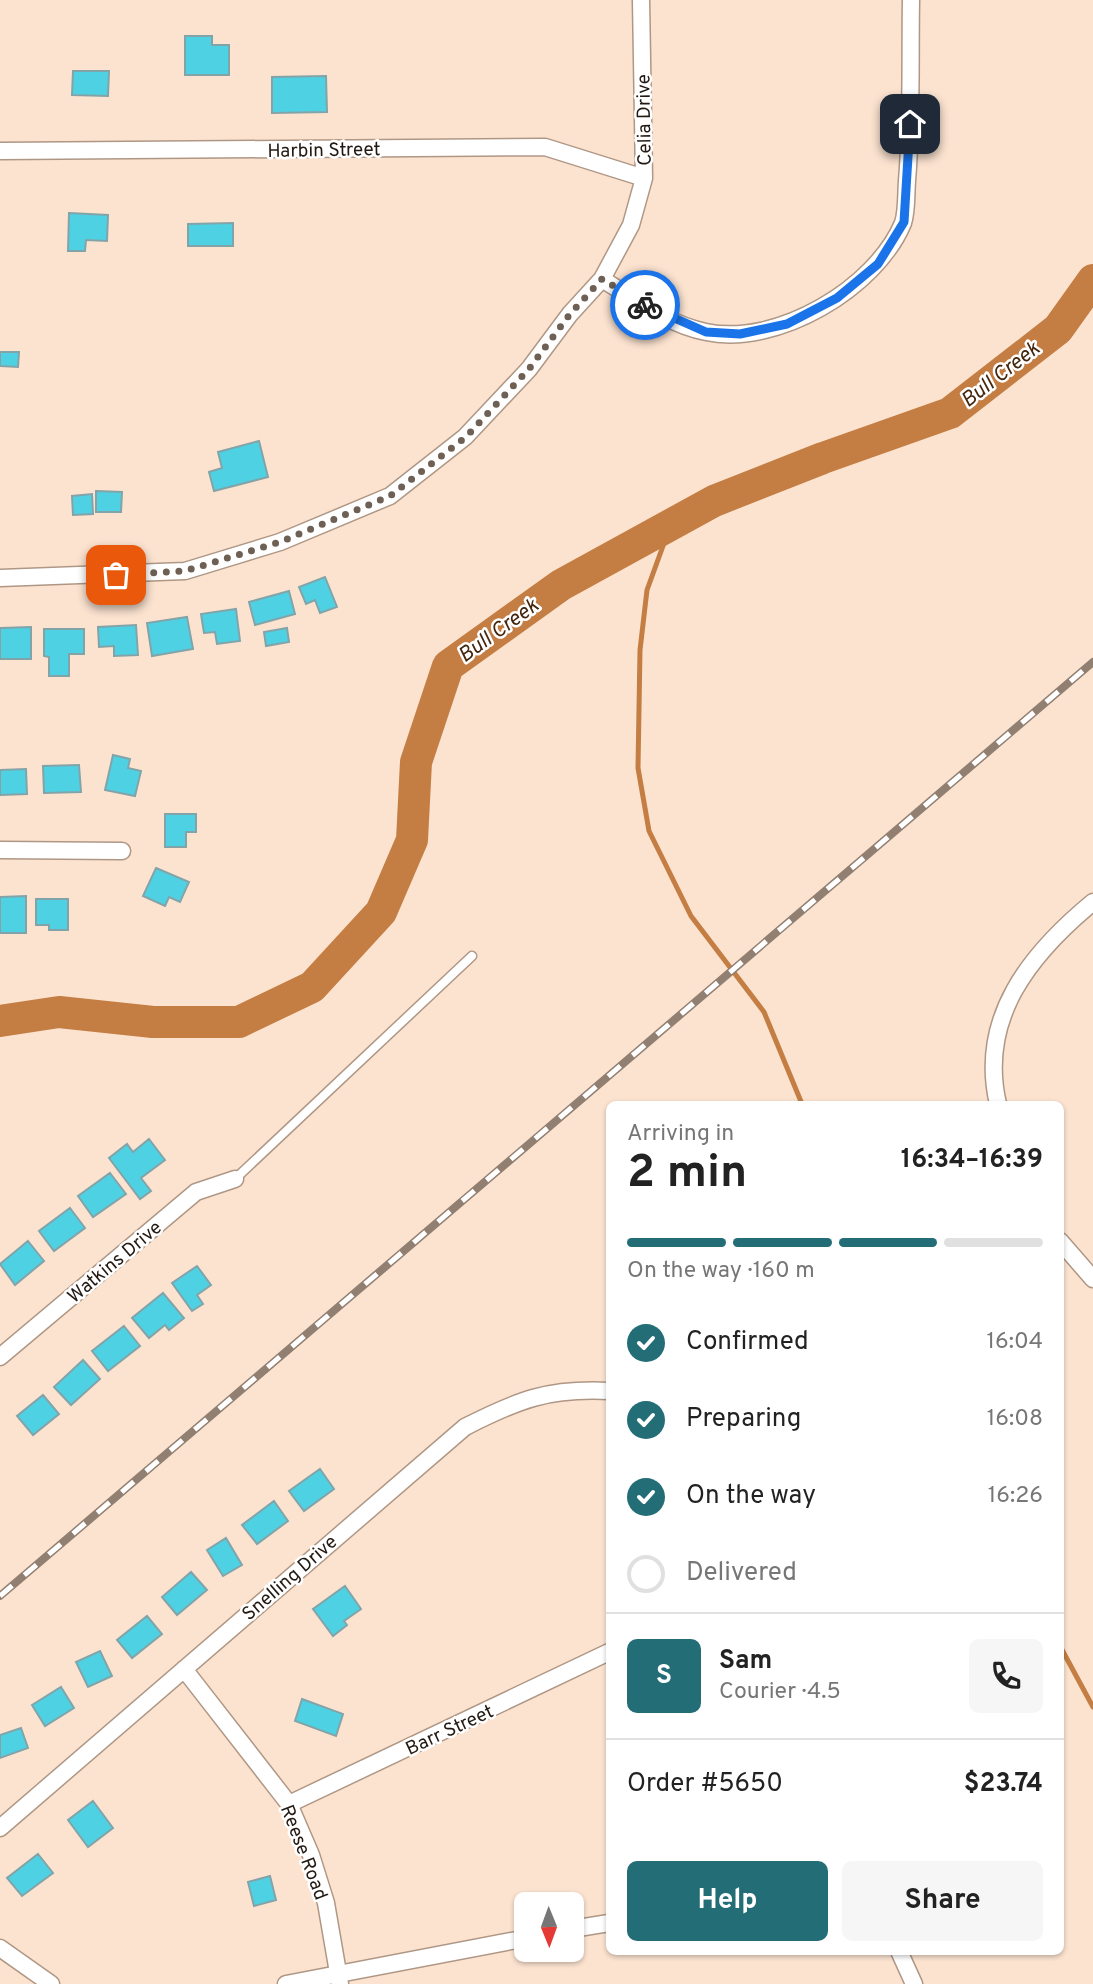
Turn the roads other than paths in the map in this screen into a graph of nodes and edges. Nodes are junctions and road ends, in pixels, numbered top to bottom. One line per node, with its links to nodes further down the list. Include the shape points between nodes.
1 (641, 0): 4 (street, Celia Drive)
2 (911, 0): 5 (street, via 910,147 904,222 878,264 837,298 787,324 740,334 694,328 659,314)
3 (0, 151): 4 (street, Harbin Street, via 545,147)
4 (644, 178): 5 (street, Celia Drive, via 631,225)
5 (602, 279): 6 (street, Celia Drive, via 466,437 390,496 280,542 185,571)
6 (0, 578)
7 (0, 850): 8 (street)
8 (122, 850)
9 (1093, 902): 11 (street, via 1035,960 1001,1015 993,1052)
10 (472, 956): 12 (lane)
11 (997, 1101)
12 (236, 1179): 15 (street, Watkins Drive, via 196,1192)
13 (1064, 1246): 14 (street)
14 (1093, 1279)
15 (0, 1357)
16 (606, 1391): 18 (street, Snelling Drive, via 546,1393 514,1402 465,1427)
17 (606, 1653): 19 (street, Barr Street)
18 (184, 1669): 19 (street, Reese Road); 20 (street, Snelling Drive)
19 (289, 1804): 26 (street, Reese Road, via 326,1903)
20 (0, 1828)
21 (606, 1923): 22 (street)
22 (584, 1927)
23 (514, 1941): 26 (street)
24 (0, 1948): 27 (street)
25 (901, 1955): 29 (street)
26 (339, 1978): 28 (street)
27 (51, 1984)
28 (286, 1984)
29 (914, 1984)

